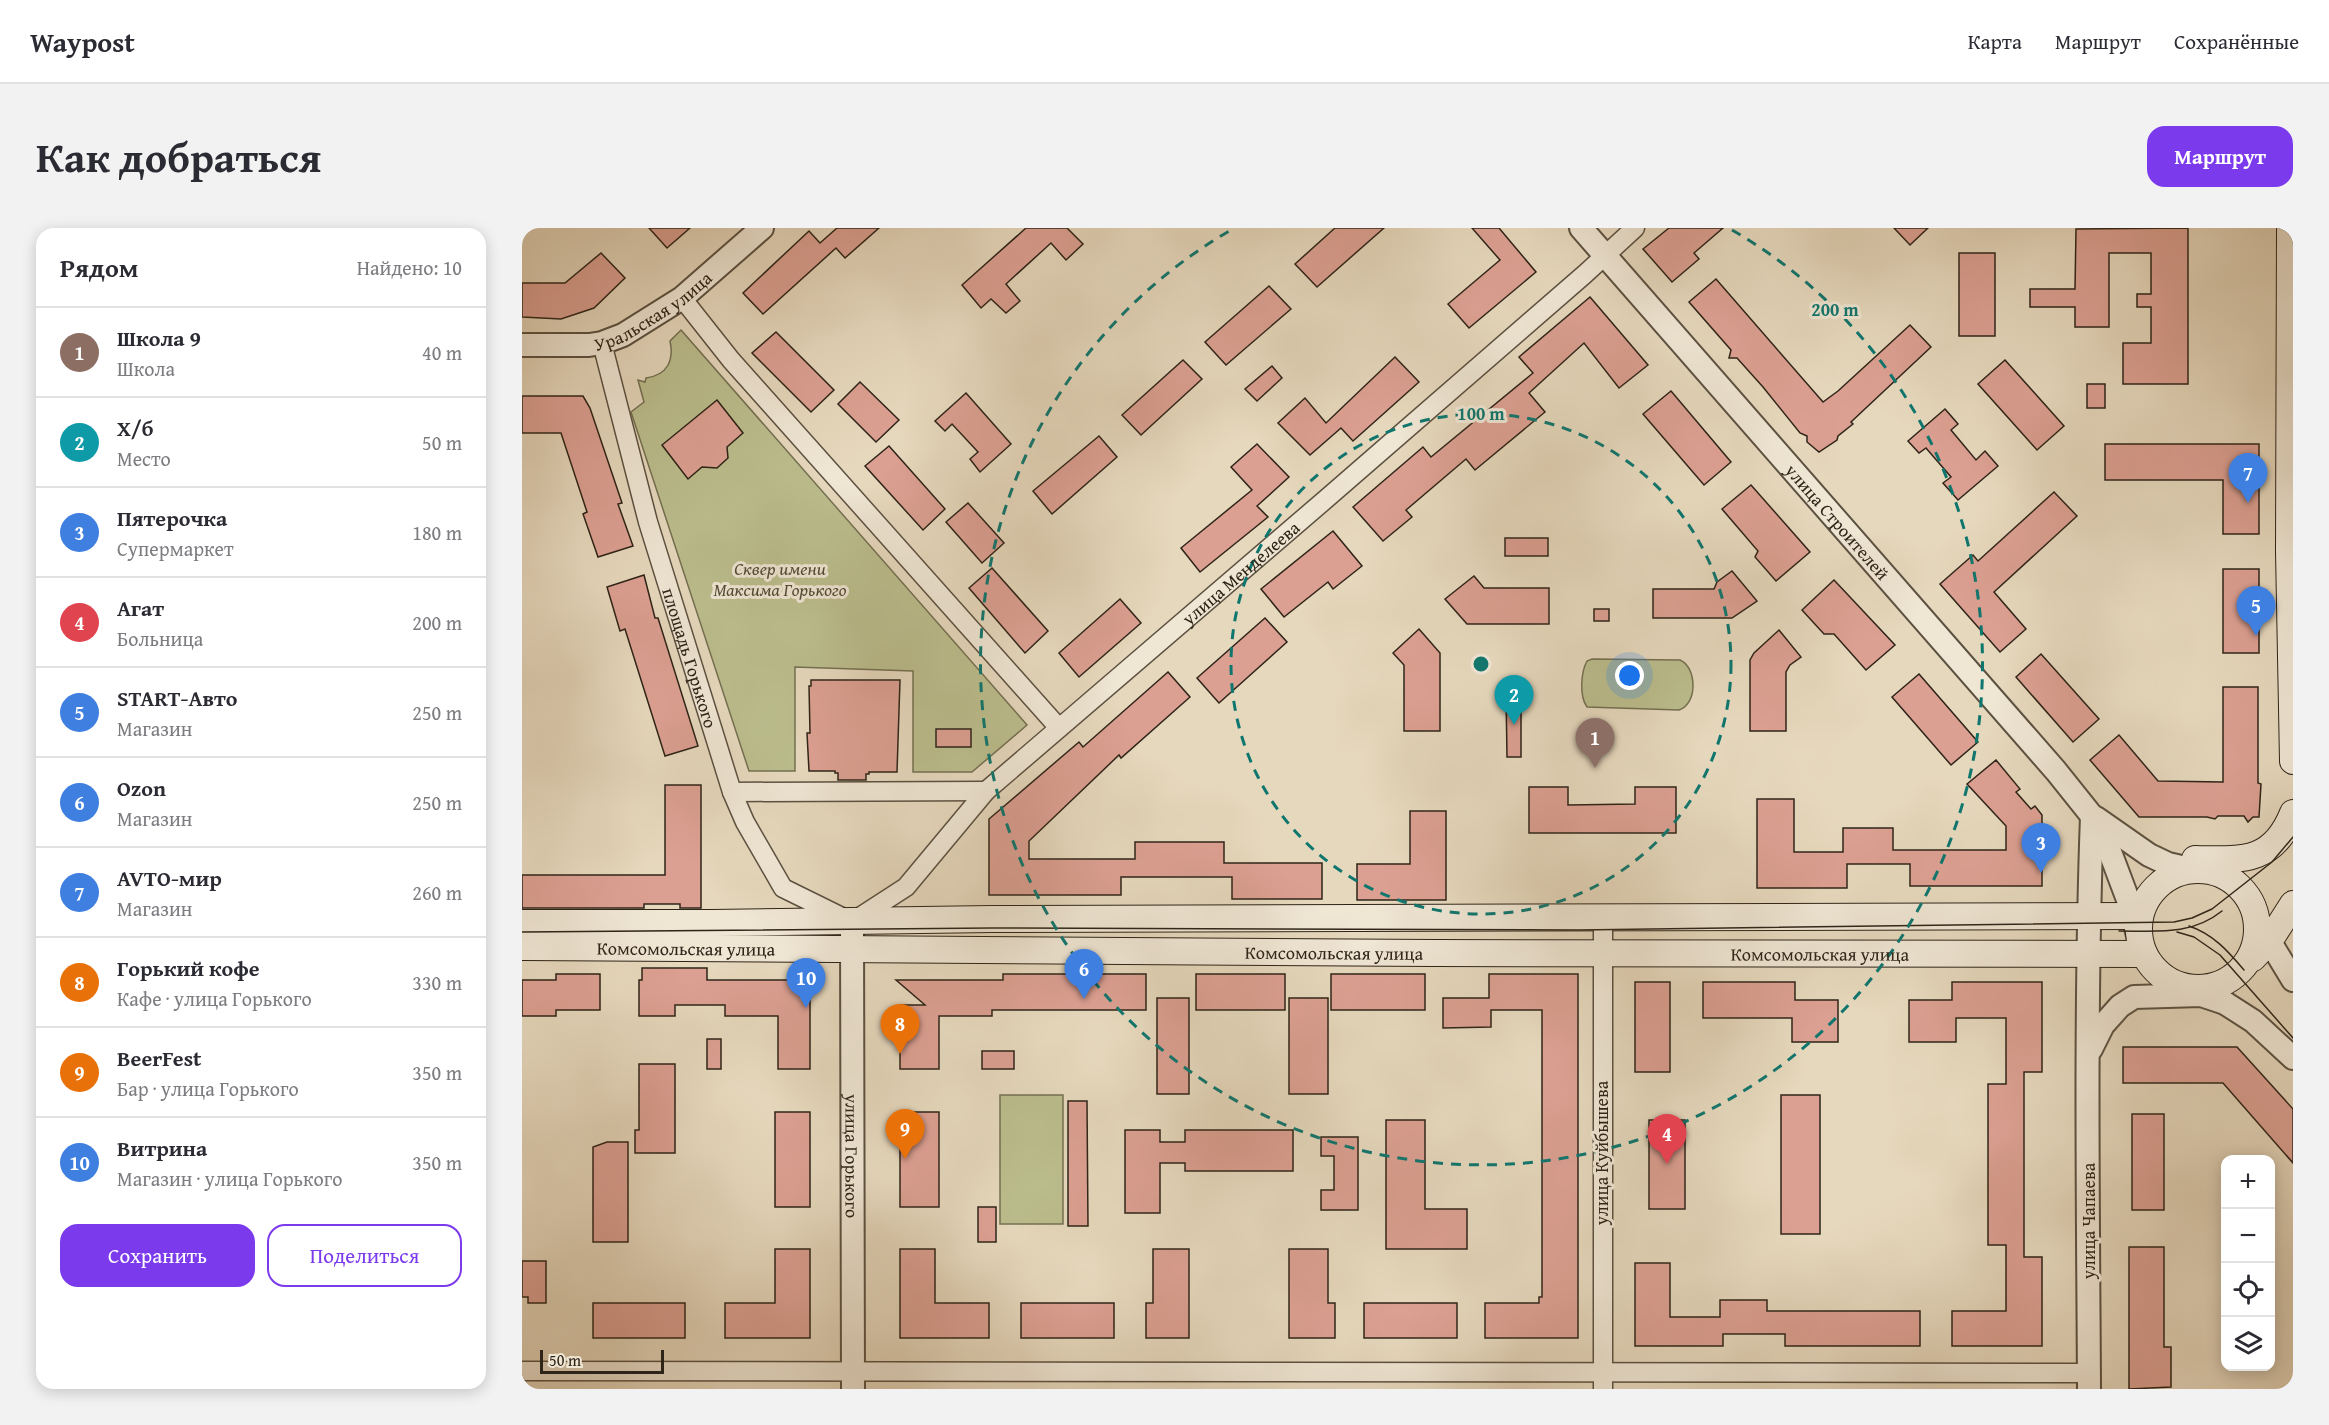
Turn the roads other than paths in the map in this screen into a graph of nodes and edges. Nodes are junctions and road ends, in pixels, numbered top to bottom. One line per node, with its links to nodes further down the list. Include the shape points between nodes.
1 (762, 228): 6 (street, Уральская улица)
2 (1581, 228): 5 (street, улица Строителей)
3 (1635, 228): 5 (street, улица Менделеева)
4 (2290, 228): 9 (main road)
5 (1605, 256): 10 (street, улица Менделеева); 15 (street, улица Строителей)
6 (682, 298): 7 (street, Уральская улица, via 623,335); 10 (street, via 731,360)
7 (602, 343): 8 (street, Уральская улица); 13 (street, площадь Горького, via 648,522)
8 (522, 345)
9 (2291, 414): 11 (main road)
10 (1059, 728): 12 (street, улица Менделеева)
11 (2293, 761)
12 (986, 791): 13 (street); 21 (street, улица Менделеева, via 906,887)
13 (732, 792): 21 (street, площадь Горького, via 783,888)
14 (2293, 813): 16 (main road, via 2275,845 2253,857)
15 (2092, 816): 16 (street, улица Строителей, via 2142,849); 18 (street, улица Чапаева); 19 (street, улица Строителей)
16 (2197, 867): 19 (main road, via 2159,885); 23 (main road, via 2241,888)
17 (2293, 904): 23 (main road)
18 (2088, 916): 19 (main road, Комсомольская улица); 20 (main road, Комсомольская улица); 28 (street, улица Чапаева)
19 (2137, 916): 25 (main road)
20 (1603, 918): 21 (main road, Комсомольская улица); 27 (street, улица Куйбышева)
21 (852, 922): 22 (main road, Комсомольская улица); 26 (street, улица Горького)
22 (522, 923)
23 (2263, 929): 29 (street); 30 (main road, via 2244,966 2225,982)
24 (522, 947): 26 (main road, Комсомольская улица)
25 (2142, 948): 28 (main road, Комсомольская улица); 30 (main road, via 2158,973)
26 (853, 949): 27 (main road, Комсомольская улица); 36 (street, улица Горького)
27 (1603, 953): 28 (main road, Комсомольская улица); 37 (street, улица Куйбышева)
28 (2088, 954): 33 (street, улица Чапаева)
29 (2293, 980)
30 (2190, 987): 31 (street, улица Чапаева); 32 (street)
31 (2134, 997): 32 (street, via 2201,995); 33 (street, улица Чапаева, via 2103,1025)
32 (2225, 1003): 34 (street, via 2253,1021)
33 (2089, 1053): 38 (street, улица Чапаева)
34 (2293, 1058)
35 (522, 1371): 36 (street)
36 (854, 1380): 37 (street)
37 (1603, 1381): 38 (street)
38 (2089, 1381)

